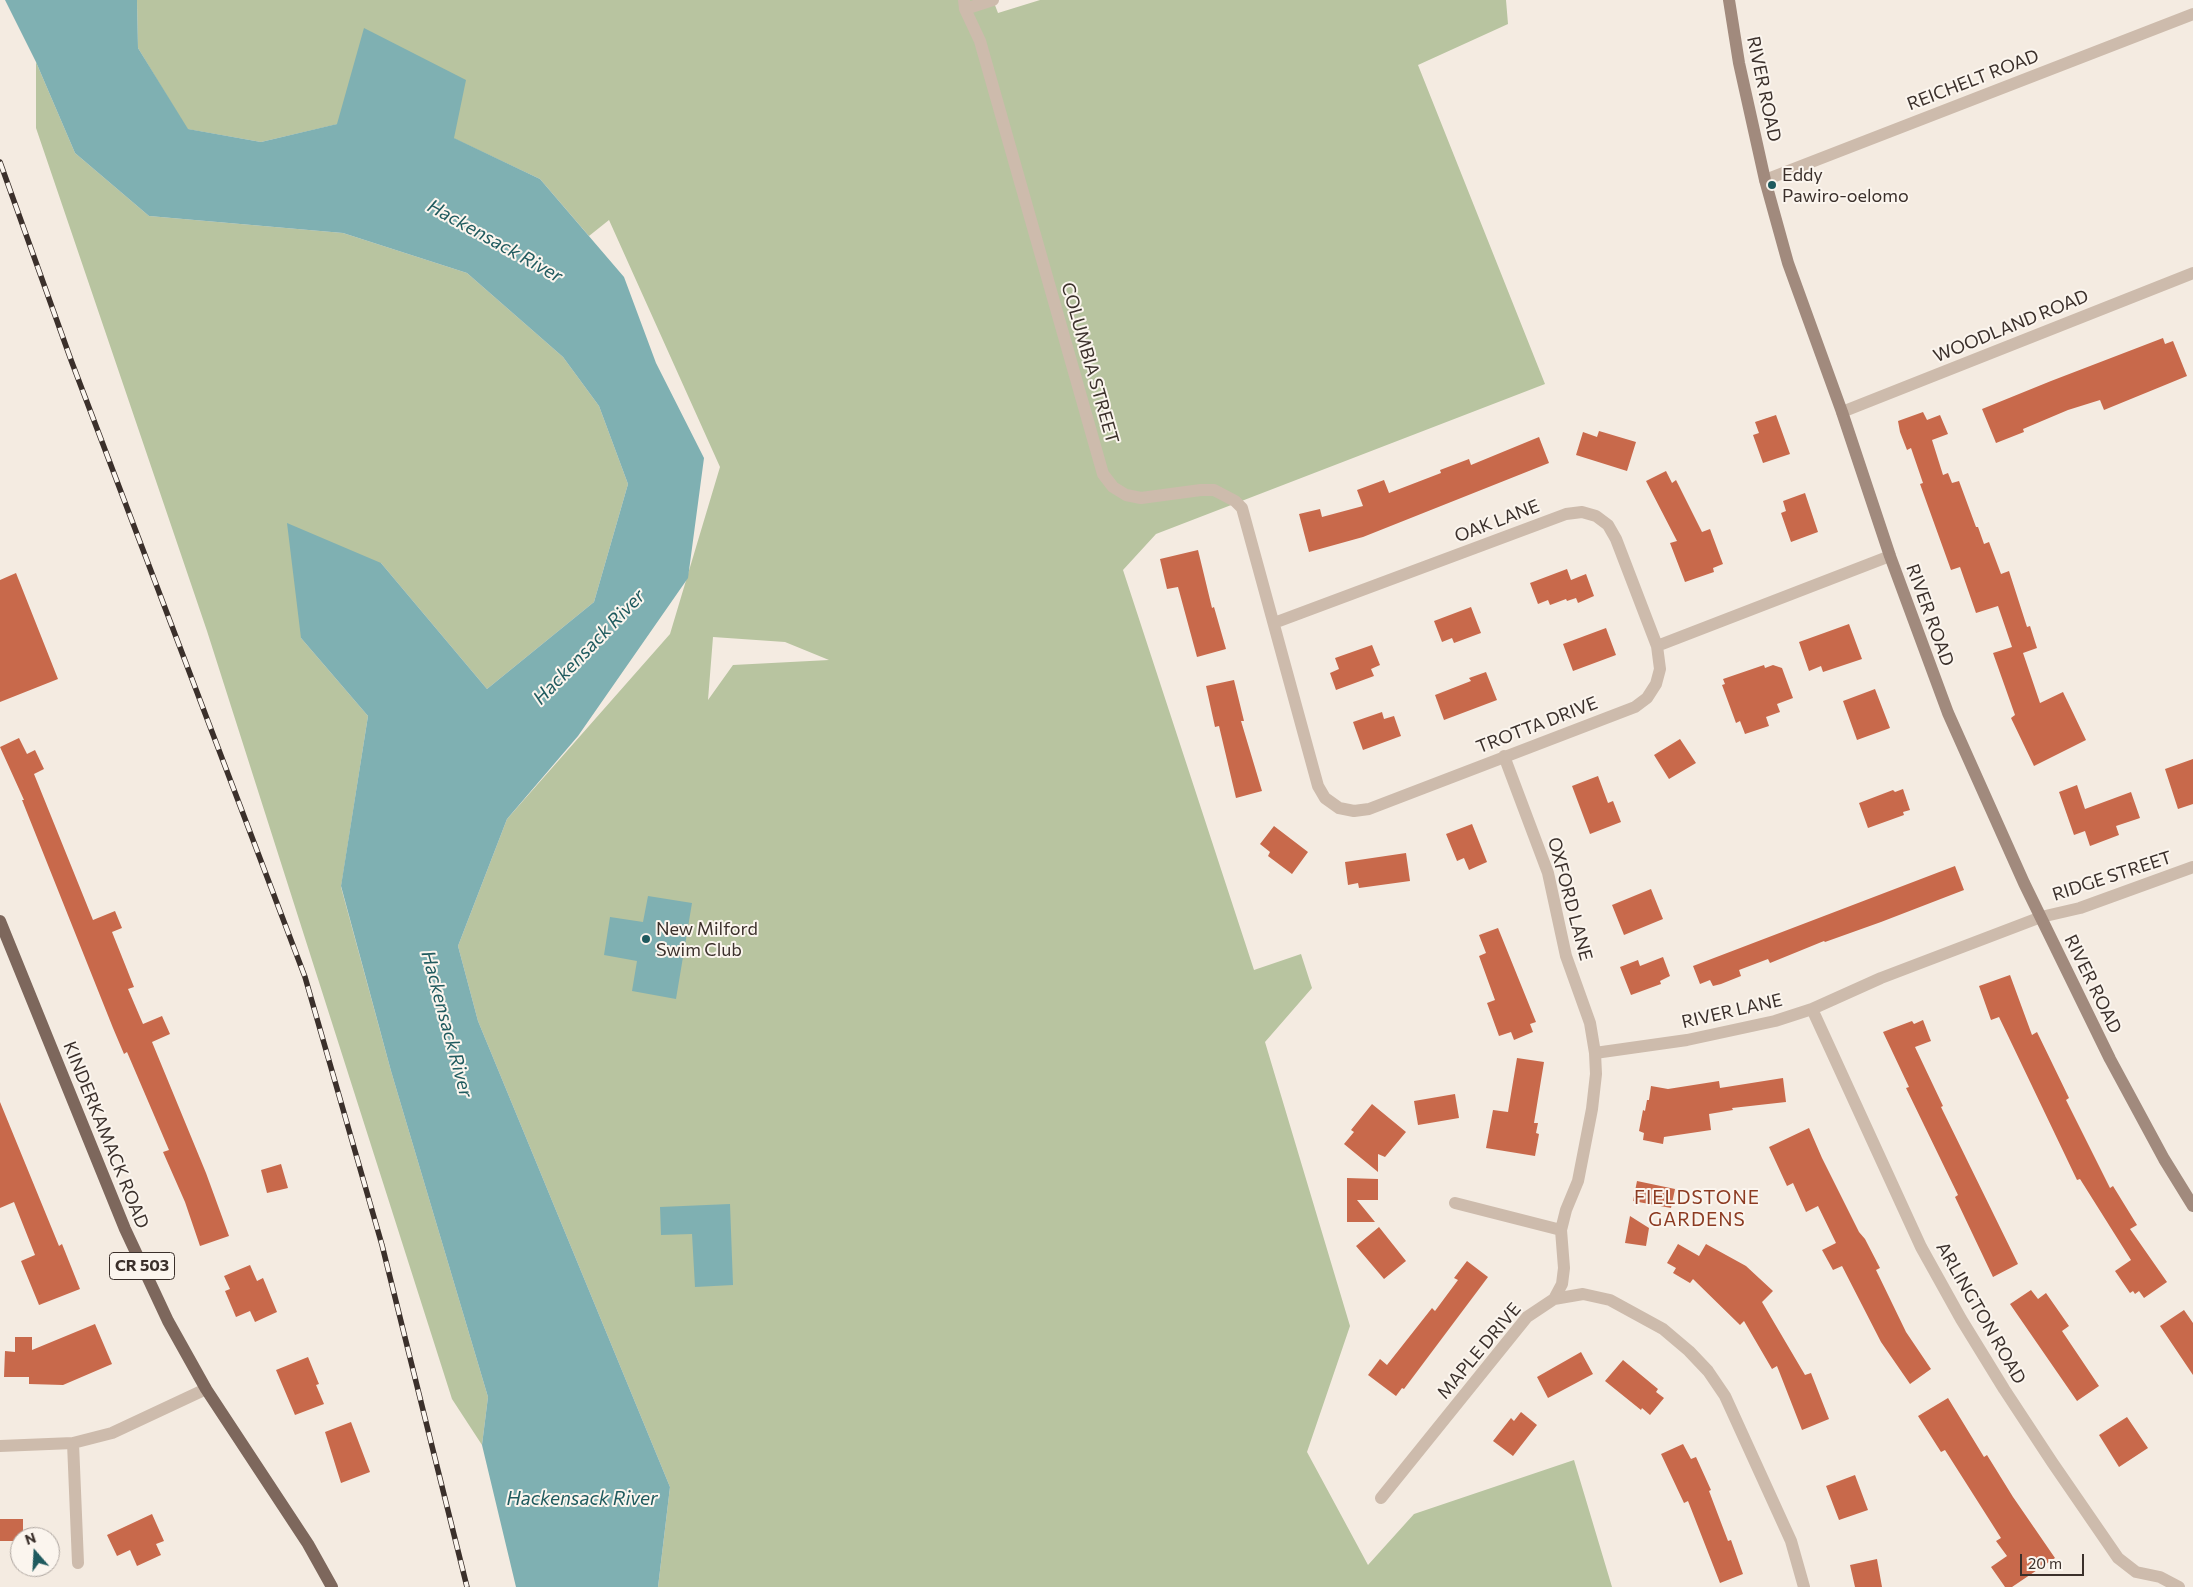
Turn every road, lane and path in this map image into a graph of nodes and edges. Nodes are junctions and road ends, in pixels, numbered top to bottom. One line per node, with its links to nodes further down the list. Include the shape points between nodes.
1 (993, 0): 3 (street)
2 (1729, 0): 5 (main road, RIVER ROAD)
3 (964, 4): 9 (street, COLUMBIA STREET, via 980,41 1103,474 1113,487 1126,495 1140,498 1214,490 1235,501 1246,518)
4 (2193, 14): 5 (street, REICHELT ROAD)
5 (1765, 180): 7 (main road, RIVER ROAD, via 1788,263)
6 (2193, 273): 7 (street, WOODLAND ROAD)
7 (1842, 412): 8 (main road, RIVER ROAD)
8 (1890, 556): 10 (street); 13 (main road, RIVER ROAD, via 1951,721)
9 (1274, 623): 10 (street, OAK LANE, via 1566,514 1582,512 1596,516 1612,532); 11 (street, TROTTA DRIVE, via 1318,786 1325,798 1339,808 1369,809)
10 (1657, 646): 11 (street, TROTTA DRIVE, via 1660,669 1656,684 1648,698 1636,707)
11 (1504, 756): 16 (street, OXFORD LANE, via 1550,880 1566,956 1590,1023)
12 (2193, 867): 13 (street, RIDGE STREET, via 2080,908)
13 (2041, 916): 15 (street, RIVER LANE, via 1881,978); 18 (main road, RIVER ROAD, via 2145,1125)
14 (0, 922): 21 (main road, KINDERKAMACK ROAD / CR 503, via 125,1229 168,1321)
15 (1812, 1009): 16 (street, RIVER LANE, via 1736,1031); 28 (street, ARLINGTON ROAD, via 1922,1247 2004,1389 2118,1558 2136,1572 2160,1577)
16 (1595, 1052): 19 (street, via 1596,1074 1578,1181)
17 (1455, 1203): 19 (street)
18 (2193, 1206)
19 (1560, 1230): 20 (street, via 1564,1268 1562,1284)
20 (1554, 1299): 24 (street, MAPLE DRIVE, via 1527,1317 1514,1331); 27 (street, MAPLE DRIVE, via 1582,1294 1610,1300 1663,1329 1708,1371 1725,1396 1791,1541)
21 (206, 1389): 22 (street, via 112,1433); 26 (main road, KINDERKAMACK ROAD / CR 503, via 308,1544)
22 (73, 1443): 23 (street); 25 (street)
23 (0, 1446)
24 (1381, 1498)
25 (78, 1563)
26 (332, 1587)
27 (1804, 1587)
28 (2179, 1587)

